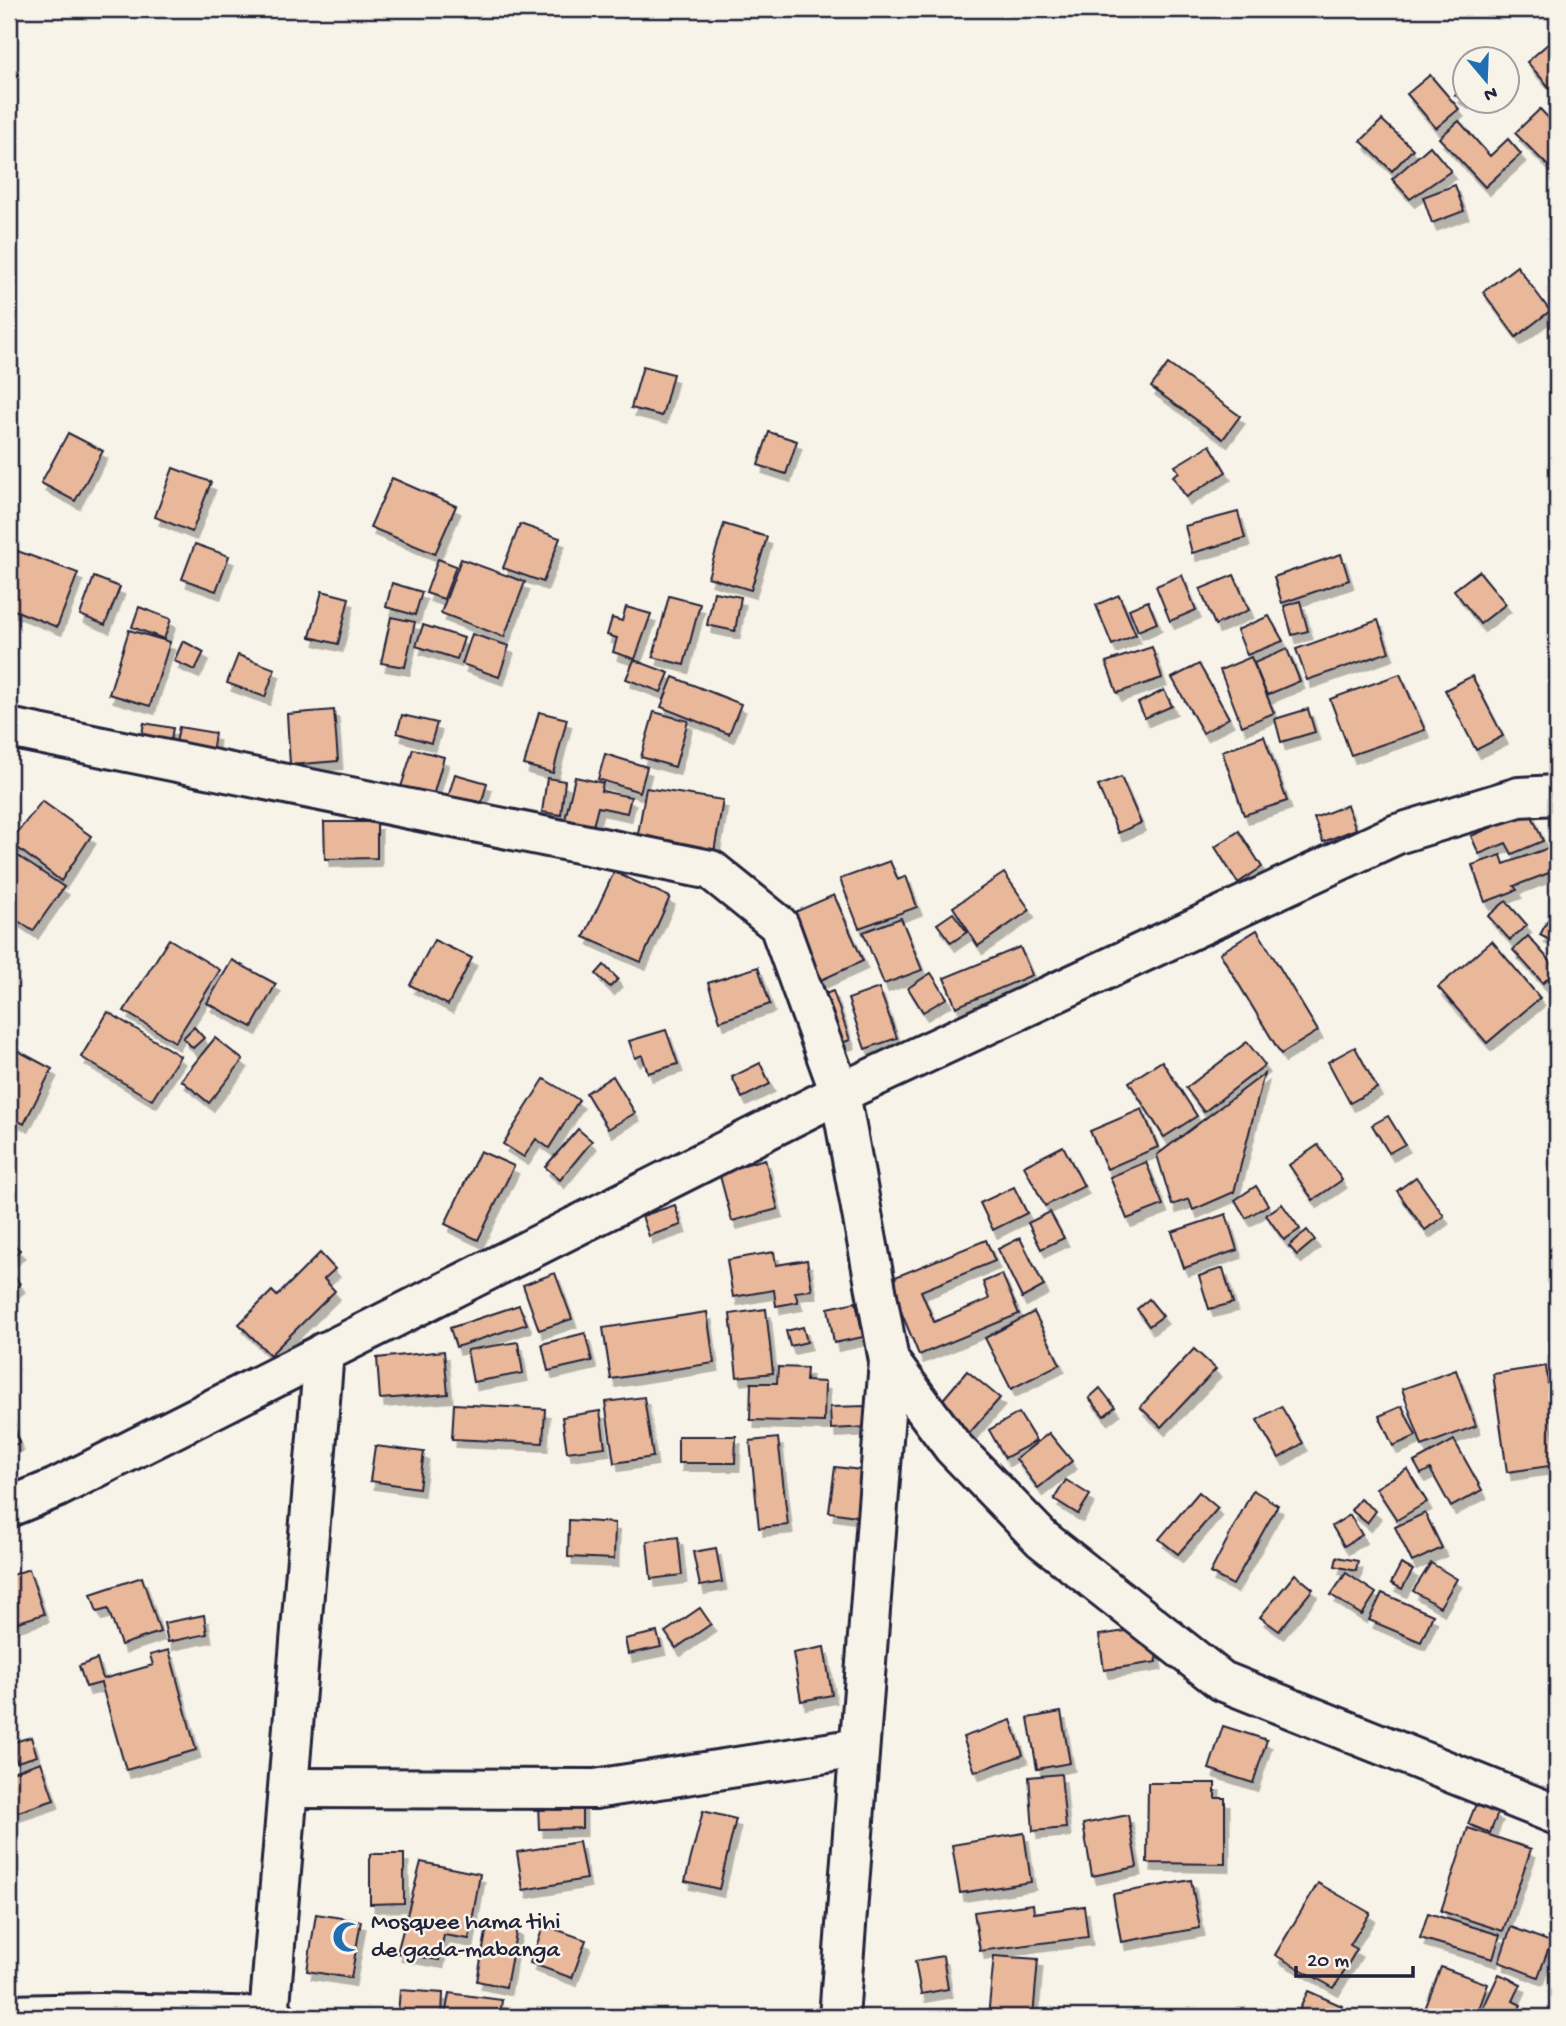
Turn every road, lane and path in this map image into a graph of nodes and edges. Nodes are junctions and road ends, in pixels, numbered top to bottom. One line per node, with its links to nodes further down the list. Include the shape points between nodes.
1 (9, 728): 5 (street, via 711,870 779,925)
2 (1557, 779): 4 (street)
3 (1557, 795): 4 (street)
4 (1518, 797): 5 (street, via 1397,834)
5 (840, 1093): 6 (street); 7 (street)
6 (324, 1352): 8 (street, via 57,1488); 10 (street)
7 (889, 1361): 9 (street); 11 (street, via 953,1447 1042,1539 1222,1681)
8 (9, 1507)
9 (859, 1748): 10 (street, via 595,1789); 15 (street)
10 (289, 1788): 13 (street)
11 (1557, 1815)
12 (9, 2015): 13 (street)
13 (269, 2017): 14 (street)
14 (276, 2017)
15 (839, 2017)

